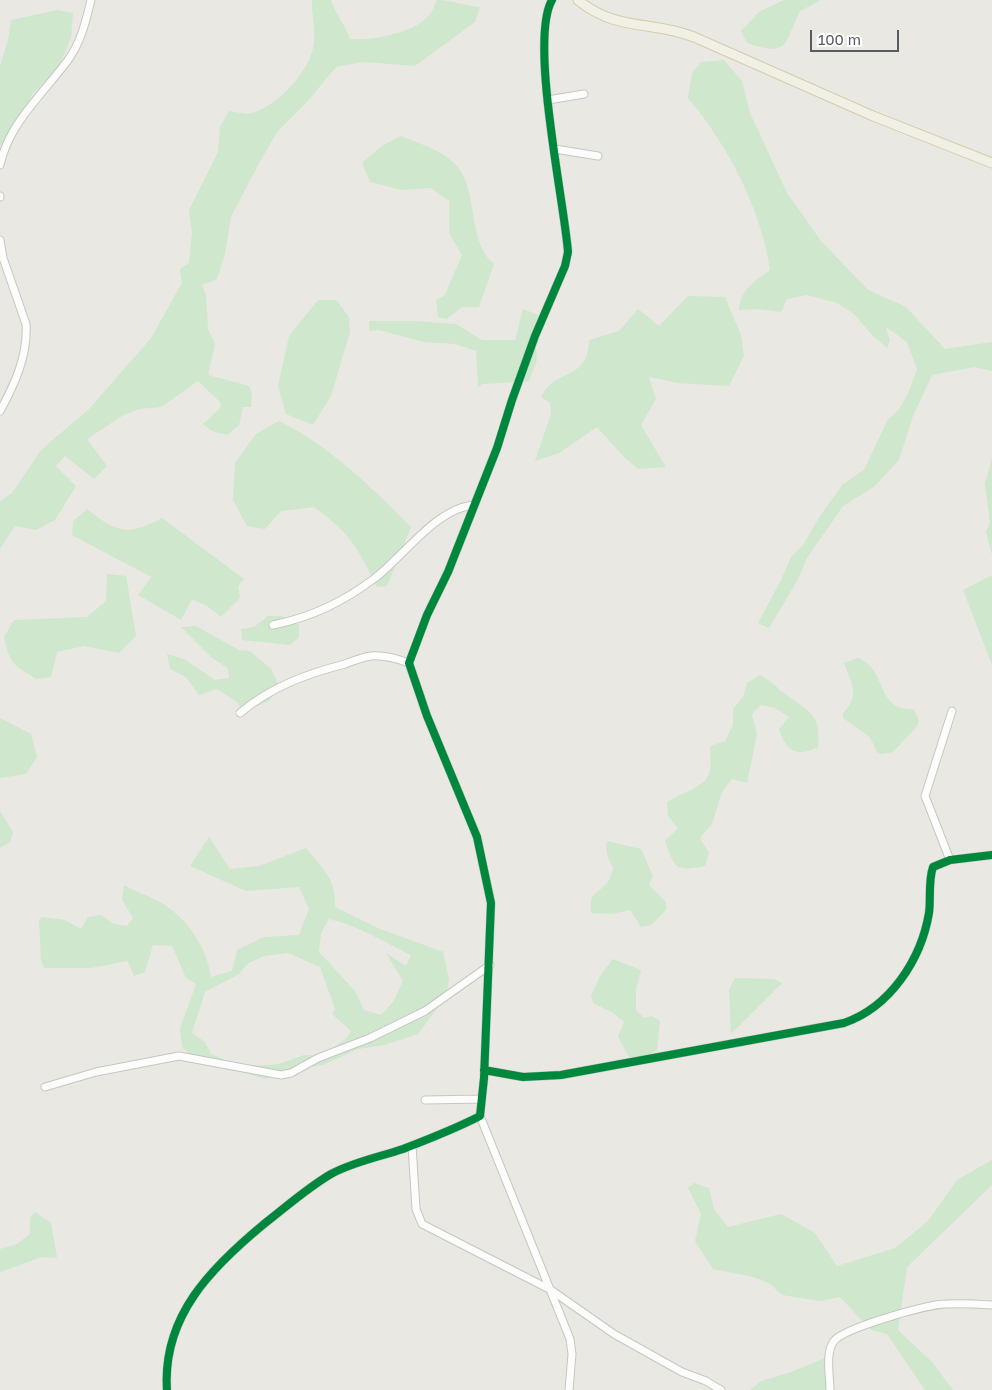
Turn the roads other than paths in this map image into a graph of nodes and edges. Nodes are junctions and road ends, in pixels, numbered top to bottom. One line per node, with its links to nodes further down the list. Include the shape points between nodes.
1 (91, 0): 9 (street, via 76,47 33,100 3,149)
2 (552, 0): 5 (street, via 545,22 544,41)
3 (578, 0): 8 (main road, via 610,20 669,29 694,37 872,116)
4 (584, 94): 5 (street)
5 (548, 100): 6 (street)
6 (555, 150): 7 (street); 12 (street, via 567,234 567,259 535,336)
7 (598, 156)
8 (992, 163)
9 (0, 165)
10 (0, 240): 11 (street, via 26,334 25,349 12,390)
11 (0, 411)
12 (475, 505): 13 (street, via 464,506 447,515 377,577 348,597 301,620); 14 (street)
13 (272, 625)
14 (409, 663): 16 (street, via 372,656 322,669 260,696); 19 (street, via 427,716 477,836 491,903)
15 (952, 711): 18 (street, via 924,796)
16 (240, 713)
17 (992, 856): 18 (street)
18 (950, 860): 20 (street, via 932,870 929,913 912,961 886,998 856,1019 561,1075 523,1077)
19 (490, 965): 20 (street); 21 (street, via 424,1011 291,1073 273,1074 180,1056 96,1072)
20 (484, 1070): 22 (street)
21 (45, 1088)
22 (482, 1098): 23 (street); 24 (street)
23 (425, 1100)
24 (480, 1116): 25 (street); 26 (street)
25 (412, 1146): 26 (street, via 416,1209 422,1224); 28 (street, via 332,1174 288,1204 222,1261 204,1280 180,1319 168,1354)
26 (551, 1290): 29 (street, via 570,1339); 30 (street, via 614,1334)
27 (992, 1305): 31 (street, via 923,1307 861,1327 836,1339 830,1348)
28 (167, 1390)
29 (569, 1390)
30 (721, 1390)
31 (830, 1390)

